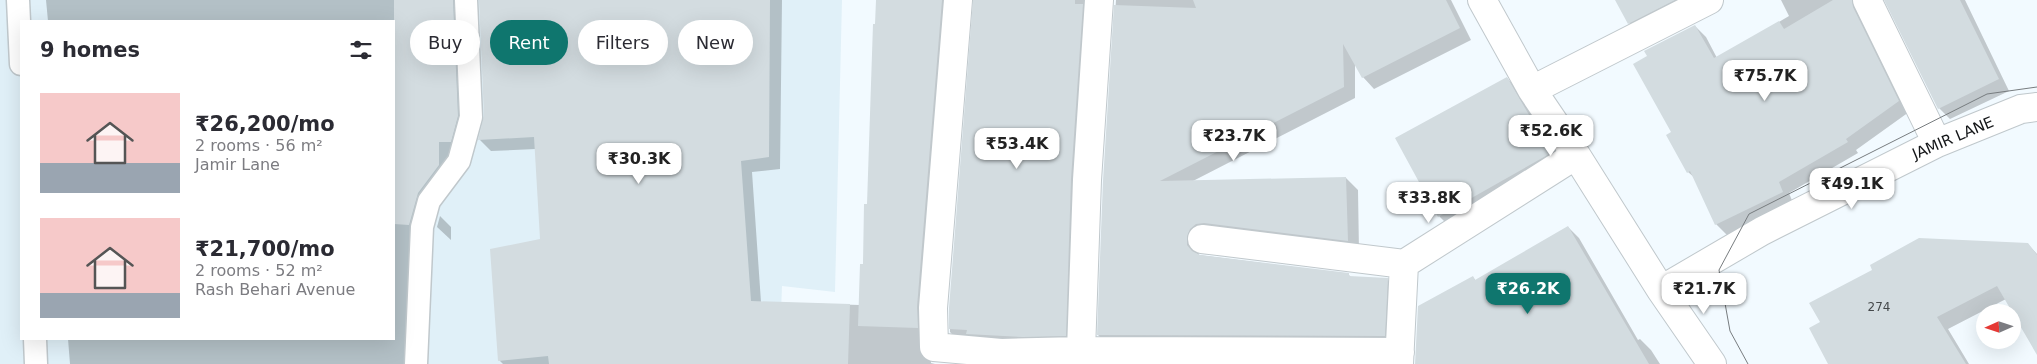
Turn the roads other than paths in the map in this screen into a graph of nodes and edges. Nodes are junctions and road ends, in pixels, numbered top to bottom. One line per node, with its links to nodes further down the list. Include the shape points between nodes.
1 (18, 0): 8 (lane); 9 (lane)
2 (466, 0): 22 (lane, via 471,117 459,161 429,201 422,227)
3 (958, 0): 19 (street, via 933,308 934,347)
4 (1099, 0): 18 (street, via 1087,180)
5 (1482, 0): 10 (street)
6 (1710, 0): 10 (street)
7 (1867, 0): 12 (street)
8 (0, 2)
9 (20, 43)
10 (1532, 90): 13 (street)
11 (2037, 107): 12 (street, JAMIR LANE, via 2021,109)
12 (1937, 143): 16 (street, JAMIR LANE, via 1762,232)
13 (1576, 155): 15 (street); 16 (street)
14 (1202, 240): 15 (street)
15 (1404, 264): 20 (street)
16 (1661, 290): 23 (street)
17 (35, 340): 21 (lane)
18 (1081, 351): 19 (street); 20 (street)
19 (1021, 358)
20 (1399, 358)
21 (36, 364)
22 (416, 364)
23 (1712, 364)

